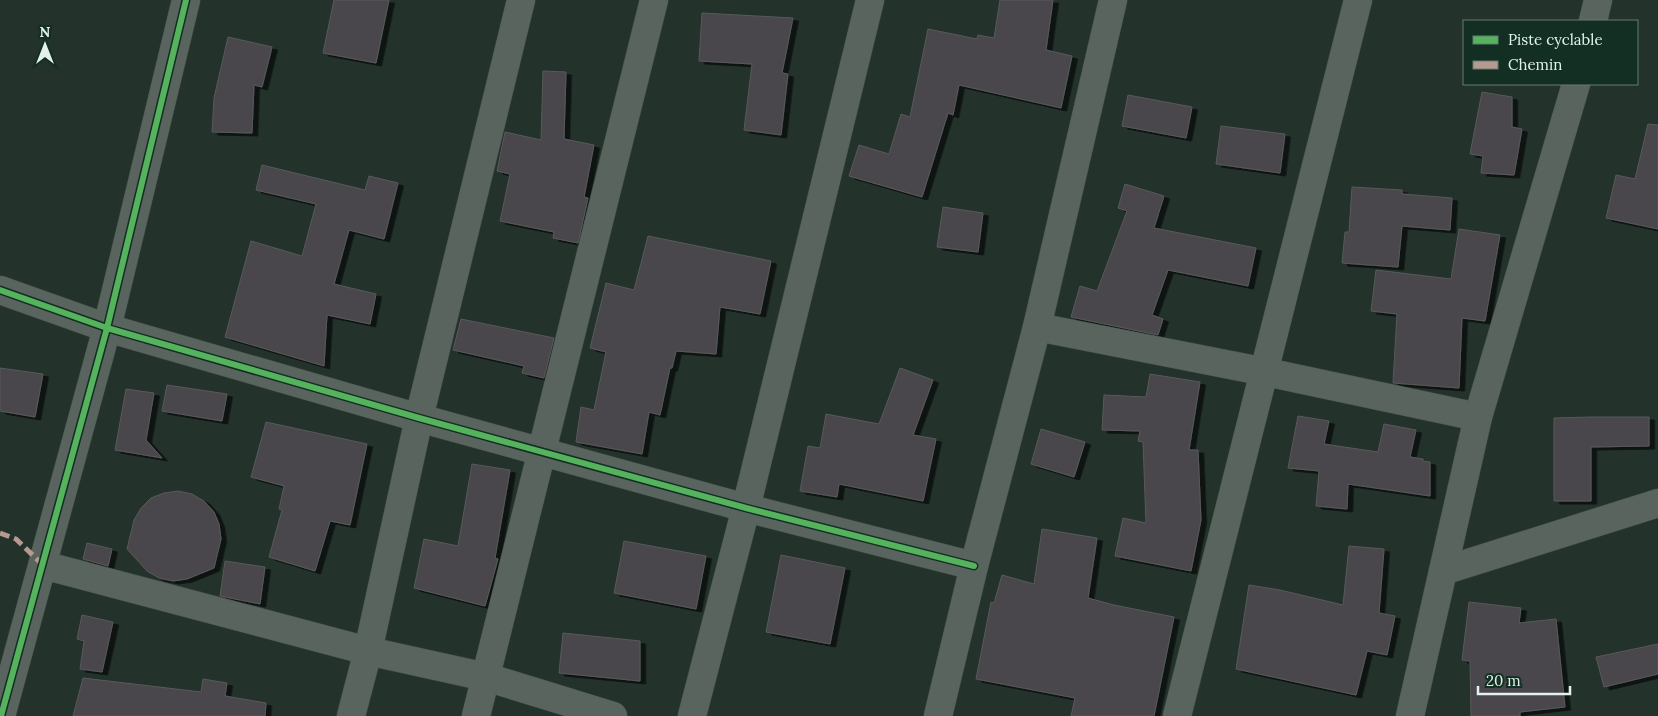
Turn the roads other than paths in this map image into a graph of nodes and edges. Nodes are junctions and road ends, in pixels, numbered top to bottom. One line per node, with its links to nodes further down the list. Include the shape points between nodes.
1 (186, 0): 12 (street)
2 (521, 0): 15 (street)
3 (654, 0): 16 (street)
4 (870, 0): 18 (street)
5 (1113, 0): 11 (street)
6 (1358, 0): 13 (street)
7 (1598, 0): 8 (street)
8 (1592, 20)
9 (1576, 85): 14 (street)
10 (0, 290): 12 (street)
11 (1037, 327): 13 (street); 20 (street)
12 (107, 328): 15 (street); 19 (street)
13 (1266, 372): 14 (street); 30 (street)
14 (1478, 417): 21 (street)
15 (419, 418): 16 (street); 22 (street)
16 (542, 451): 18 (street); 23 (street)
17 (1658, 504): 21 (street)
18 (746, 508): 20 (street); 28 (street)
19 (43, 565): 22 (street); 24 (street)
20 (974, 566): 29 (street)
21 (1443, 571): 31 (street)
22 (368, 651): 23 (street); 25 (street)
23 (486, 677): 26 (street); 27 (street)
24 (1, 716)
25 (351, 716)
26 (476, 716)
27 (613, 716)
28 (692, 716)
29 (938, 716)
30 (1177, 716)
31 (1410, 716)

